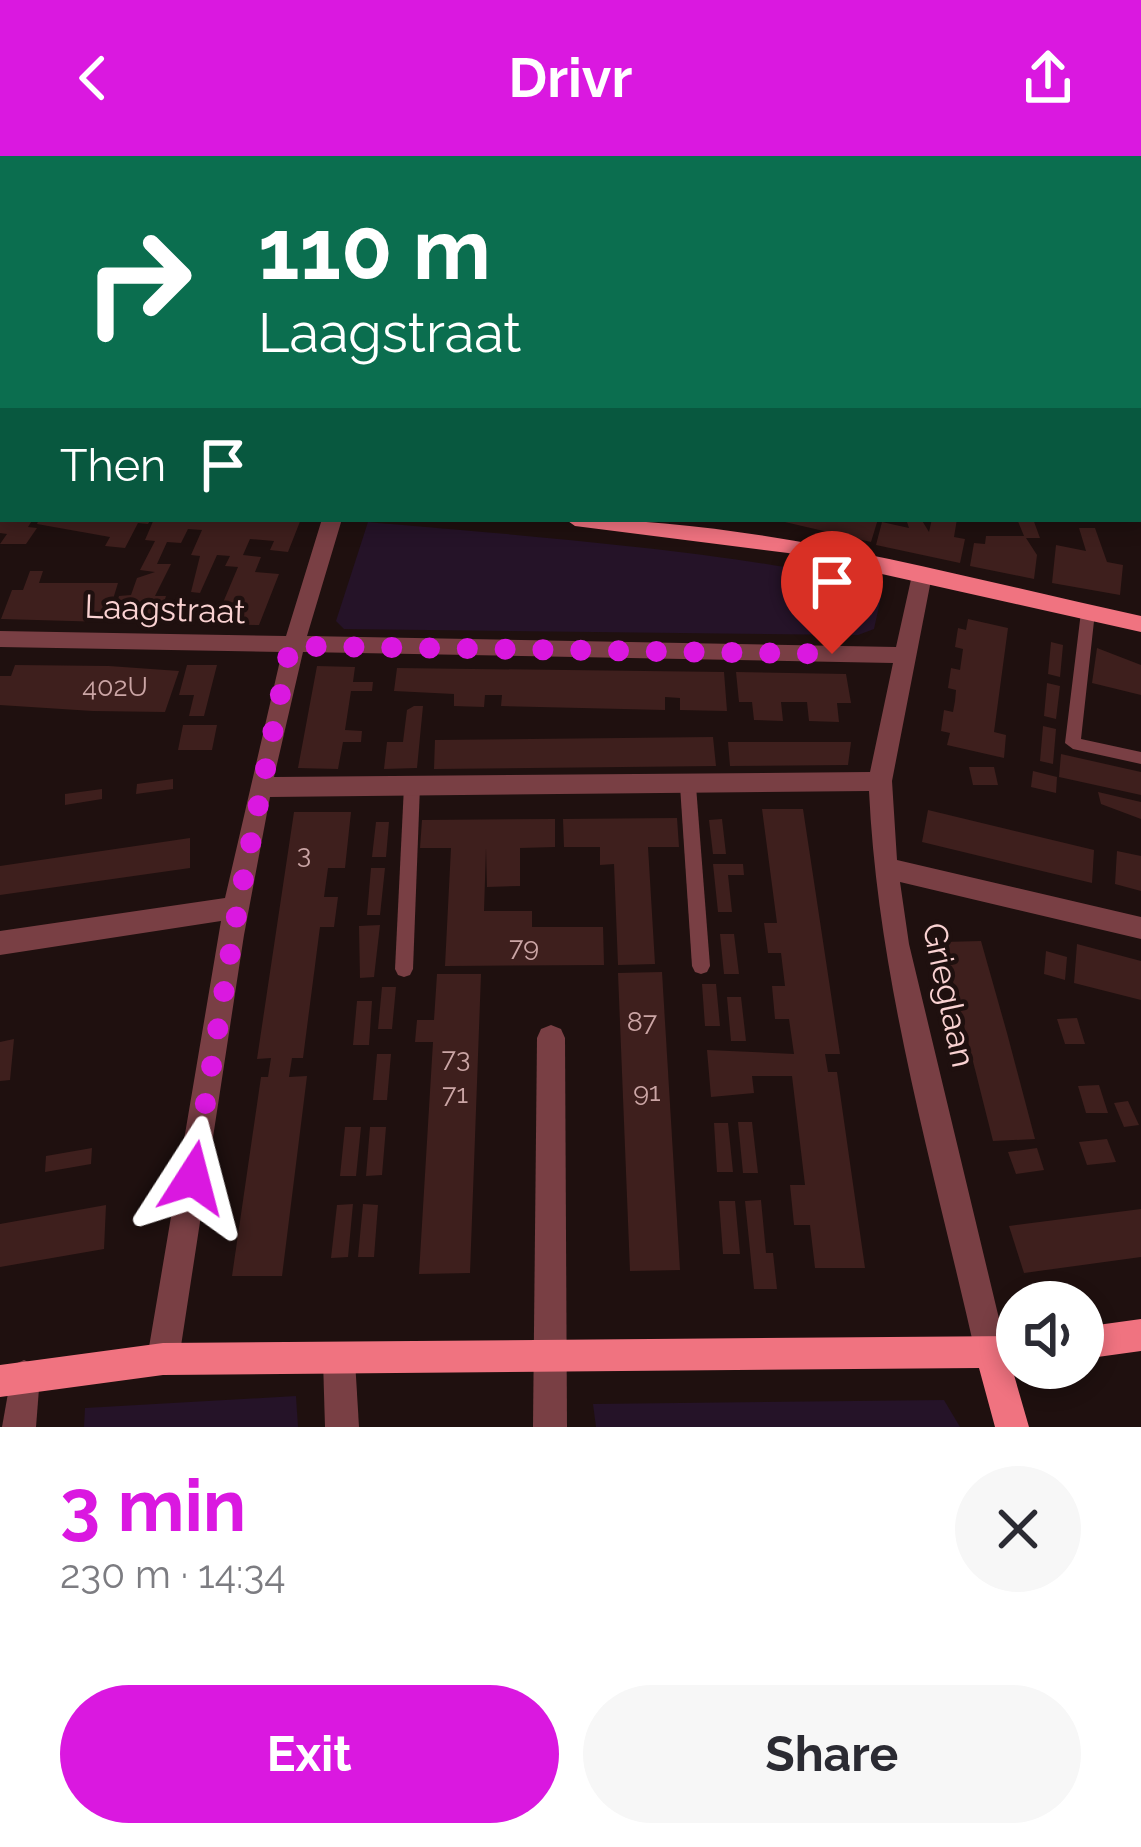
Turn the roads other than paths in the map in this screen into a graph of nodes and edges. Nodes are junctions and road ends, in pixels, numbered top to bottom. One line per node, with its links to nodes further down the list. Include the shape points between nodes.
1 (331, 522): 7 (street)
2 (599, 522): 3 (street, via 788,546)
3 (922, 575): 4 (street); 8 (street, Grieglaan)
4 (1088, 612): 5 (street); 9 (lane, via 1073,743)
5 (1141, 624)
6 (0, 638): 7 (street, Laagstraat)
7 (290, 646): 8 (street, Laagstraat); 13 (street)
8 (904, 656): 10 (street, Grieglaan)
9 (1141, 758)
10 (880, 782): 11 (street); 14 (street, Grieglaan)
11 (688, 785): 12 (street); 18 (lane)
12 (412, 786): 13 (street); 19 (lane)
13 (262, 787): 15 (street)
14 (885, 868): 16 (street); 21 (street, Grieglaan, via 896,944)
15 (238, 907): 17 (street); 26 (street)
16 (1141, 928)
17 (0, 943)
18 (701, 966)
19 (404, 969)
20 (551, 1038): 25 (street)
21 (996, 1324)
22 (1141, 1335): 23 (street)
23 (1104, 1340)
24 (996, 1354): 25 (street)
25 (546, 1355): 27 (street); 32 (street)
26 (163, 1359): 27 (street); 28 (street)
27 (339, 1360): 31 (street)
28 (12, 1378): 30 (street)
29 (1008, 1389): 33 (street, Grieglaan)
30 (19, 1427)
31 (342, 1427)
32 (550, 1427)
33 (1012, 1427)

